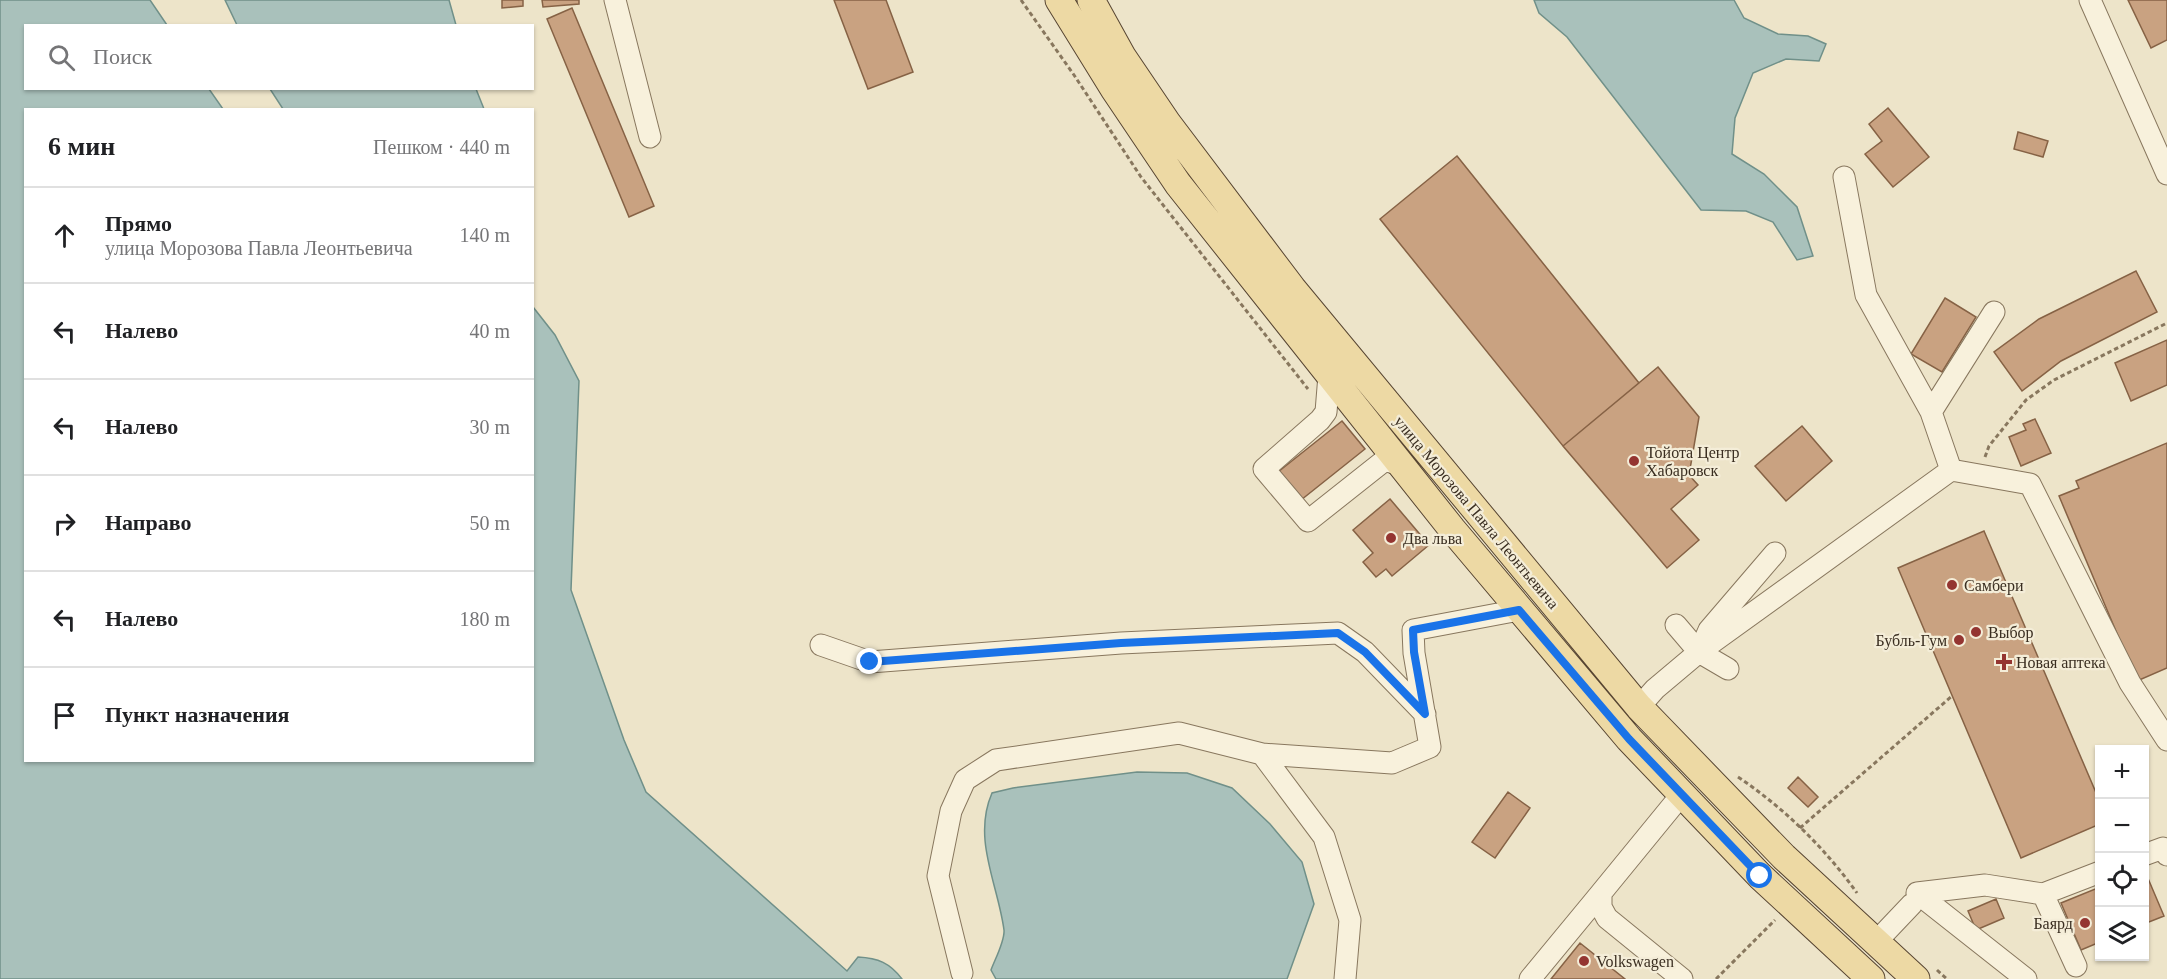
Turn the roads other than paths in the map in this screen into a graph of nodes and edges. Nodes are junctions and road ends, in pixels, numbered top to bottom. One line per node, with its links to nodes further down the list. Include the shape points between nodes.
1 (615, 0): 5 (street)
2 (1059, 0): 9 (main road, улица Морозова Павла Леонтьевича, via 1178,184)
3 (1091, 0): 19 (main road, улица Морозова Павла Леонтьевича, via 1122,56 1168,124 1292,288)
4 (2090, 0): 6 (street)
5 (650, 137)
6 (2167, 174)
7 (1844, 177): 10 (street, via 1866,295)
8 (1994, 312): 10 (street)
9 (1329, 375): 11 (main road, улица Морозова Павла Леонтьевича); 11 (street, via 1326,412 1264,469 1308,521 1385,460)
10 (1931, 412): 12 (street)
11 (1400, 465): 14 (main road, улица Морозова Павла Леонтьевича)
12 (1951, 470): 17 (street); 21 (street, via 2030,484 2130,683)
13 (1775, 553): 17 (street, via 1709,630)
14 (1519, 610): 20 (street, via 1413,630); 23 (main road, улица Морозова Павла Леонтьевича, via 1629,739)
15 (1676, 625): 17 (street)
16 (821, 645): 20 (street, via 870,662 1121,643 1338,633 1365,652)
17 (1700, 652): 18 (street); 19 (street)
18 (1728, 669)
19 (1639, 707): 30 (main road, улица Морозова Павла Леонтьевича, via 1784,857)
20 (1425, 714): 22 (street, via 1430,747 1392,763)
21 (2167, 740)
22 (1262, 754): 32 (street, via 1179,733 996,760 965,780 951,811 938,876); 33 (street, via 1324,837 1350,920)
23 (1682, 794): 27 (street); 36 (main road, улица Морозова Павла Леонтьевича, via 1760,876)
24 (2149, 853): 25 (street, via 2163,848)
25 (2167, 855)
26 (2095, 874): 28 (street)
27 (1601, 893): 34 (street); 35 (street, via 1601,907 1607,918)
28 (2043, 894): 29 (street, via 1985,885); 31 (street)
29 (1915, 899): 30 (street); 38 (street)
30 (1875, 944): 37 (main road, улица Морозова Павла Леонтьевича)
31 (2076, 966)
32 (962, 973)
33 (1345, 979)
34 (1530, 979)
35 (1682, 979)
36 (1871, 979)
37 (1916, 979)
38 (2026, 979)

